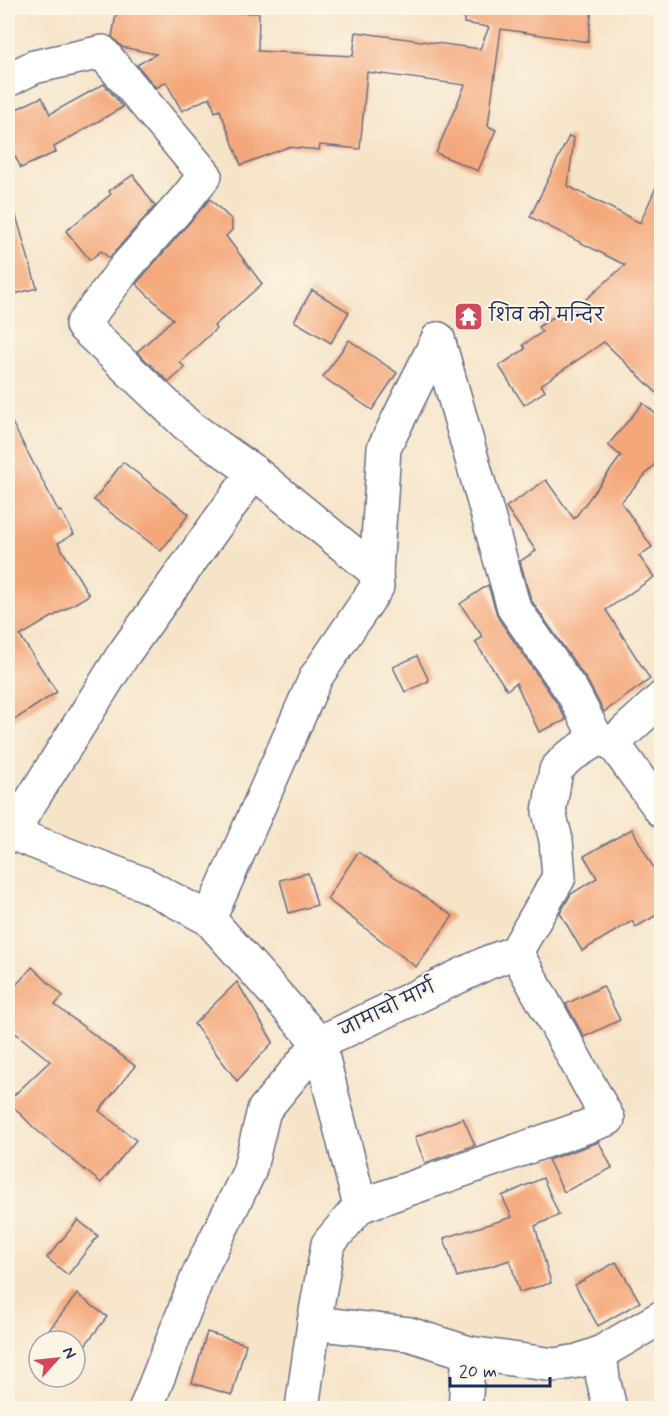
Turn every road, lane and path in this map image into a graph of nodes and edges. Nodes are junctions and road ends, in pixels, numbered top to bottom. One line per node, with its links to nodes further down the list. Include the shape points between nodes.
1 (8, 80): 2 (street, via 34,67 102,52 205,175 82,325 187,425)
2 (254, 472): 3 (street); 7 (street, via 123,655)
3 (376, 572): 5 (street, via 384,447 438,339 514,608); 8 (street, via 378,587 316,677)
4 (662, 698): 5 (street)
5 (605, 741): 6 (street); 9 (street, via 567,758 556,770 549,812 559,877)
6 (662, 811)
7 (9, 832): 8 (street, via 144,884)
8 (209, 919): 10 (street)
9 (516, 952): 10 (street, जामाचो मार्ग); 11 (street, via 608,1119)
10 (319, 1042): 11 (street); 16 (street, जामाचो मार्ग, via 264,1110 249,1172 200,1271)
11 (360, 1206): 13 (street, via 328,1244)
12 (662, 1317): 15 (street)
13 (314, 1323): 14 (street, via 409,1334); 17 (street)
14 (469, 1353): 15 (street, via 554,1365); 18 (street)
15 (600, 1353): 19 (street)
16 (146, 1408)
17 (302, 1408)
18 (465, 1408)
19 (610, 1408)

